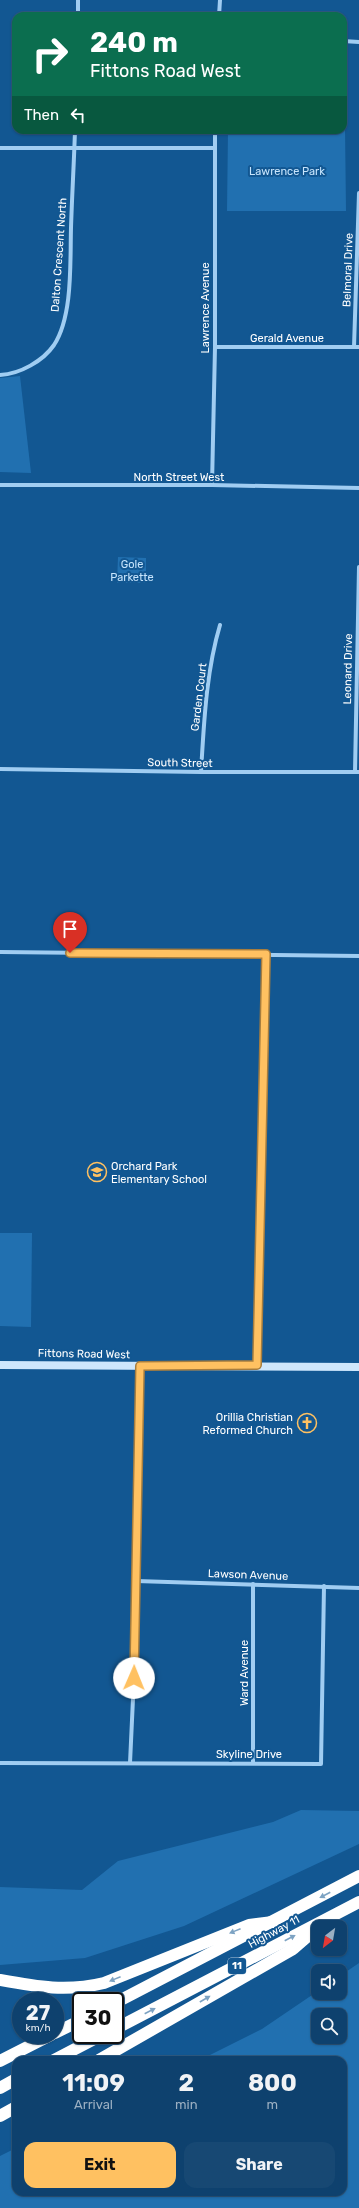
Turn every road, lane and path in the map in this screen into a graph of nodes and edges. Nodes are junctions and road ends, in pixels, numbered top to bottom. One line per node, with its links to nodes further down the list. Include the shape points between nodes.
1 (78, 0): 3 (street)
2 (220, 0): 4 (street)
3 (78, 12)
4 (219, 12)
5 (347, 41): 6 (street)
6 (359, 42)
7 (75, 134): 10 (street, Dalton Crescent North)
8 (215, 134): 11 (street, Lawrence Avenue)
9 (0, 148): 10 (street)
10 (74, 148): 11 (street); 15 (street, Dalton Crescent North, via 68,286 60,331 55,344 44,356 21,370)
11 (214, 148): 13 (street, Lawrence Avenue)
12 (359, 193): 14 (street, Belmoral Drive)
13 (215, 346): 14 (street, Gerald Avenue); 17 (street, Lawrence Avenue)
14 (357, 347)
15 (0, 375)
16 (0, 485): 17 (street, North Street West)
17 (212, 485): 18 (street, North Street West)
18 (359, 488)
19 (359, 567): 21 (street, Leonard Drive)
20 (220, 625): 23 (street, Garden Court, via 206,701)
21 (358, 628): 24 (street, Leonard Drive)
22 (0, 769): 23 (street, South Street)
23 (201, 772): 24 (street, South Street)
24 (357, 772)
25 (0, 952): 26 (street)
26 (266, 954): 27 (street); 29 (street)
27 (359, 956)
28 (0, 1365): 30 (street, Fittons Road West)
29 (257, 1365): 30 (street, Fittons Road West); 31 (street, Fittons Road West)
30 (140, 1366): 32 (street)
31 (359, 1367)
32 (136, 1581): 33 (street, Lawson Avenue); 37 (street)
33 (252, 1584): 34 (street, Lawson Avenue); 38 (street, Ward Avenue)
34 (324, 1586): 35 (street, Lawson Avenue); 38 (street, Skyline Drive, via 321,1764)
35 (359, 1588)
36 (0, 1763): 37 (street, Skyline Drive)
37 (130, 1763): 38 (street, Skyline Drive)
38 (253, 1763)
39 (359, 1876): 43 (highway, Highway 11 / 11, one-way to 43)
40 (359, 1902): 41 (highway, Highway 11 / 11)
41 (329, 1917): 42 (highway); 47 (highway, Highway 11 / 11, one-way to 41)
42 (326, 1920)
43 (273, 1922): 45 (highway, one-way to 45, via 249,1925 104,1983 84,1988 57,1989); 46 (highway, Highway 11 / 11)
44 (311, 1933): 51 (highway, one-way to 44, via 294,1949)
45 (0, 1980)
46 (124, 1998)
47 (124, 2023)
48 (33, 2044): 52 (highway)
49 (85, 2044): 50 (highway)
50 (62, 2056)
51 (106, 2056)
52 (0, 2061)
53 (12, 2081): 54 (highway)
54 (0, 2088)
55 (12, 2109): 56 (highway)
56 (0, 2116)

